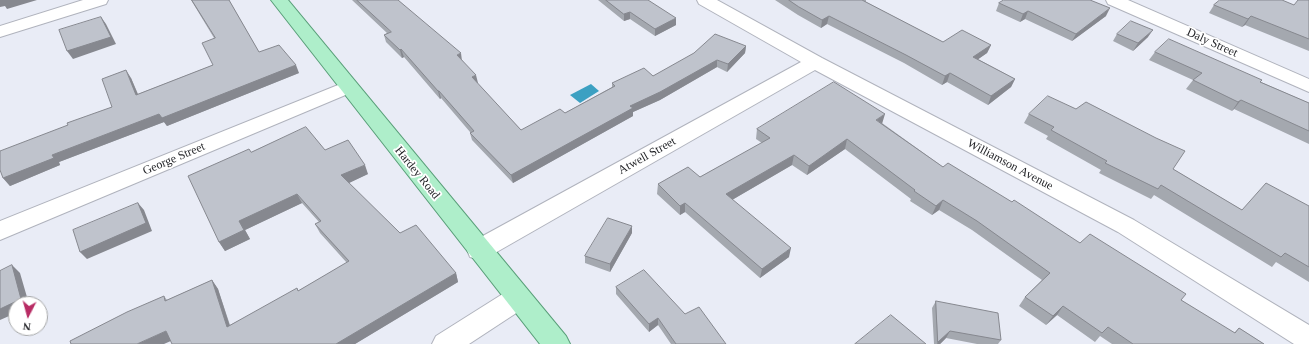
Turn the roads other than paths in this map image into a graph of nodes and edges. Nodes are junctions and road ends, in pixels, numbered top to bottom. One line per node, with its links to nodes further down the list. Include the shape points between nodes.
1 (100, 0): 5 (street)
2 (279, 0): 8 (main road, Hardey Road)
3 (705, 0): 6 (street, Williamson Avenue)
4 (1114, 0): 7 (street, Daly Street)
5 (0, 32)
6 (815, 62): 10 (street, Atwell Street); 12 (street, Williamson Avenue, via 1126,226)
7 (1309, 86)
8 (348, 87): 9 (street, George Street); 10 (main road, Hardey Road)
9 (0, 231)
10 (479, 250): 11 (main road, Hardey Road)
11 (518, 298): 13 (street); 14 (main road, Hardey Road)
12 (1309, 339)
13 (446, 344)
14 (556, 344)

